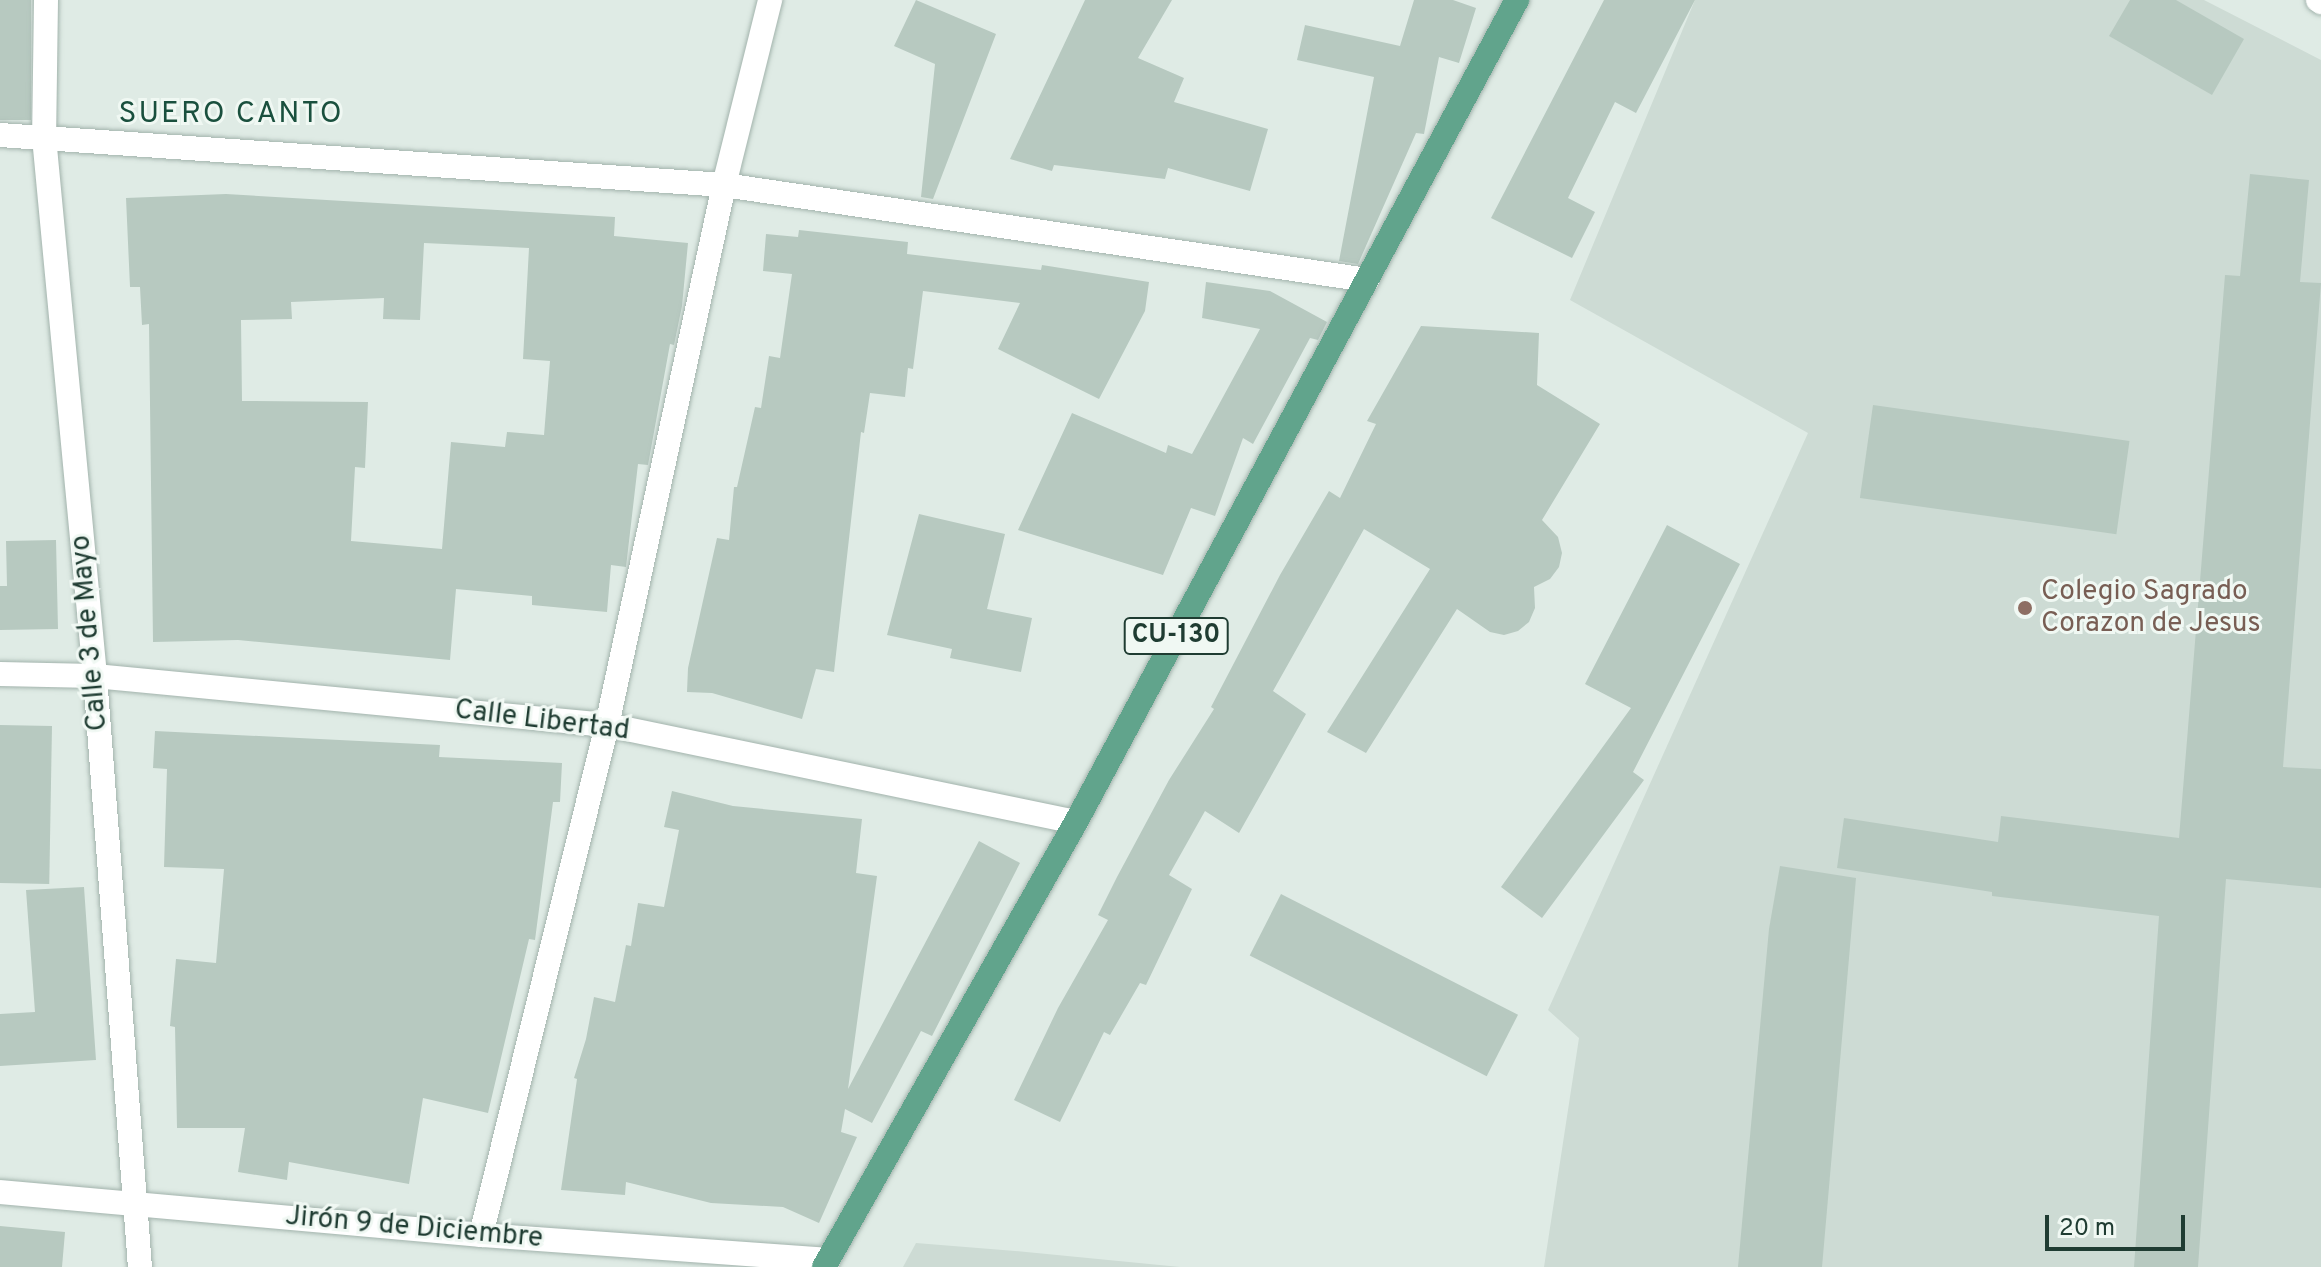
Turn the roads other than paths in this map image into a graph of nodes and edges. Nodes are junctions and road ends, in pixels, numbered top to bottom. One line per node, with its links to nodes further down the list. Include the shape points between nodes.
1 (46, 0): 5 (street, Calle 3 de Mayo)
2 (770, 0): 6 (street)
3 (1517, 0): 7 (main road, CU-130)
4 (0, 135): 5 (street)
5 (44, 137): 6 (street); 9 (street, Calle 3 de Mayo)
6 (724, 185): 7 (street); 10 (street)
7 (1367, 280): 11 (main road, CU-130)
8 (0, 674): 9 (street, Calle Libertad)
9 (95, 676): 10 (street, Calle Libertad); 13 (street, Calle 3 de Mayo)
10 (607, 725): 11 (street, Calle Libertad); 14 (street)
11 (1076, 822): 15 (main road, CU-130)
12 (0, 1192): 13 (street, Jirón 9 de Diciembre)
13 (135, 1202): 14 (street, Jirón 9 de Diciembre); 16 (street, Calle 3 de Mayo)
14 (481, 1235): 15 (street, Jirón 9 de Diciembre)
15 (826, 1264)
16 (140, 1267)

